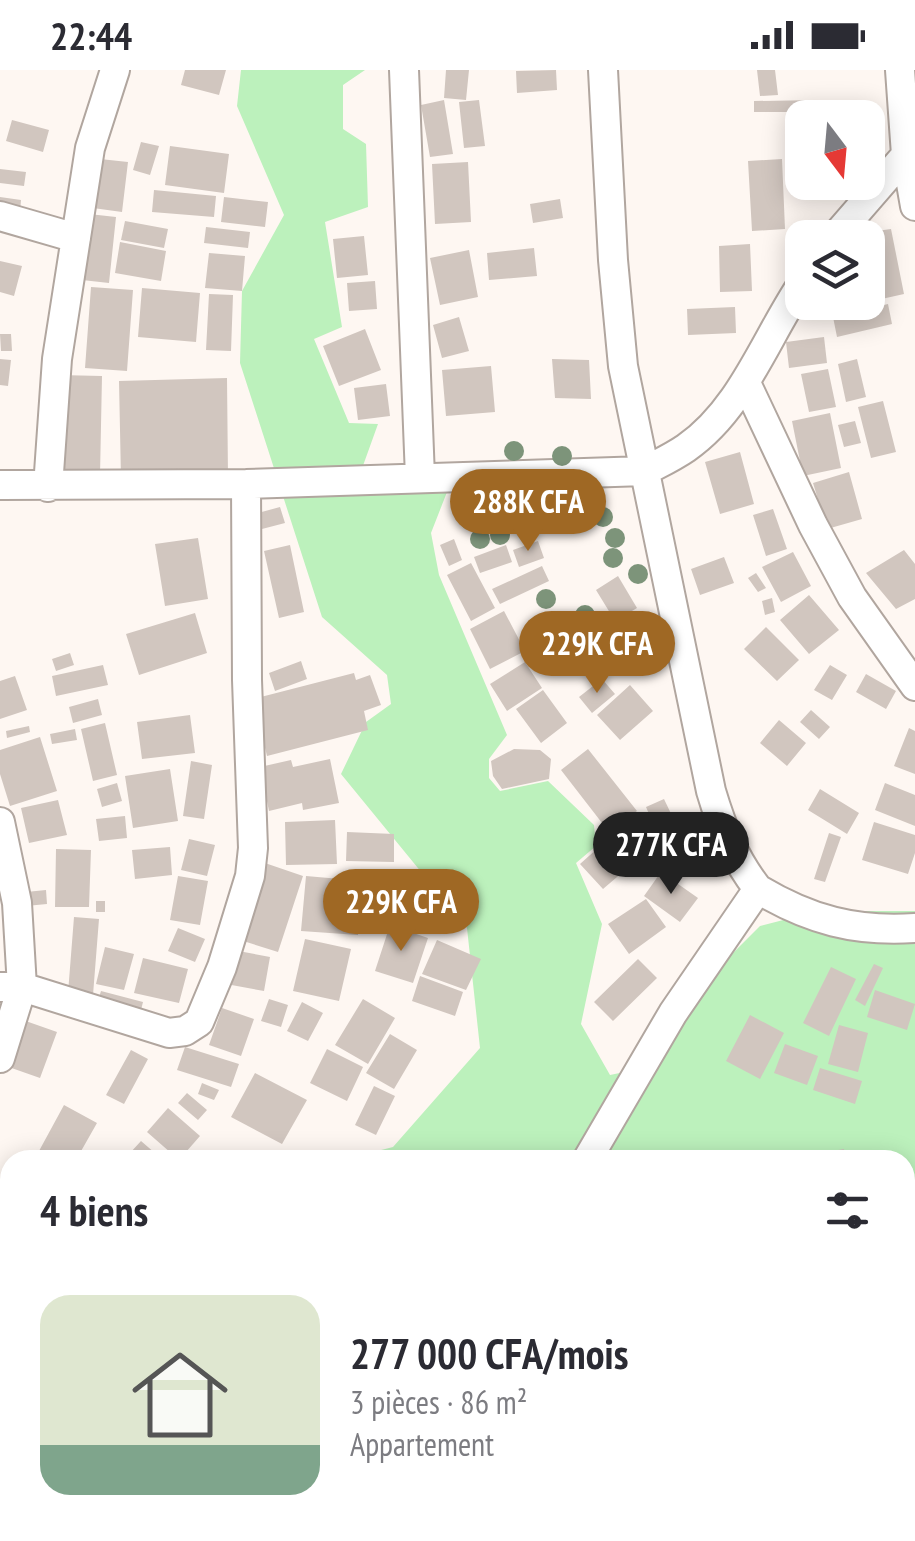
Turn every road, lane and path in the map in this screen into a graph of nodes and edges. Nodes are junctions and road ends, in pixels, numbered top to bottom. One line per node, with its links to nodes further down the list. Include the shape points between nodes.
1 (115, 70): 9 (street, via 90,148)
2 (404, 70): 13 (street)
3 (604, 70): 12 (street, via 623,366)
4 (900, 70): 5 (street)
5 (910, 153): 6 (street); 8 (street)
6 (915, 206)
7 (0, 216): 9 (street)
8 (850, 220)
9 (76, 238): 16 (street, via 57,359)
10 (785, 314): 11 (street)
11 (746, 383): 12 (street, via 712,426); 17 (street, via 852,597)
12 (644, 471): 13 (street); 19 (street, via 711,791 738,863)
13 (420, 477): 15 (street)
14 (0, 484): 16 (street)
15 (246, 484): 16 (street); 21 (street, via 253,848 222,967 199,1022 169,1033)
16 (48, 487)
17 (915, 686)
18 (0, 822): 21 (street, via 16,903)
19 (758, 889): 20 (street, via 796,912 839,924); 23 (street, via 672,1013)
20 (915, 928)
21 (11, 987): 22 (street)
22 (0, 1058)
23 (594, 1150)

